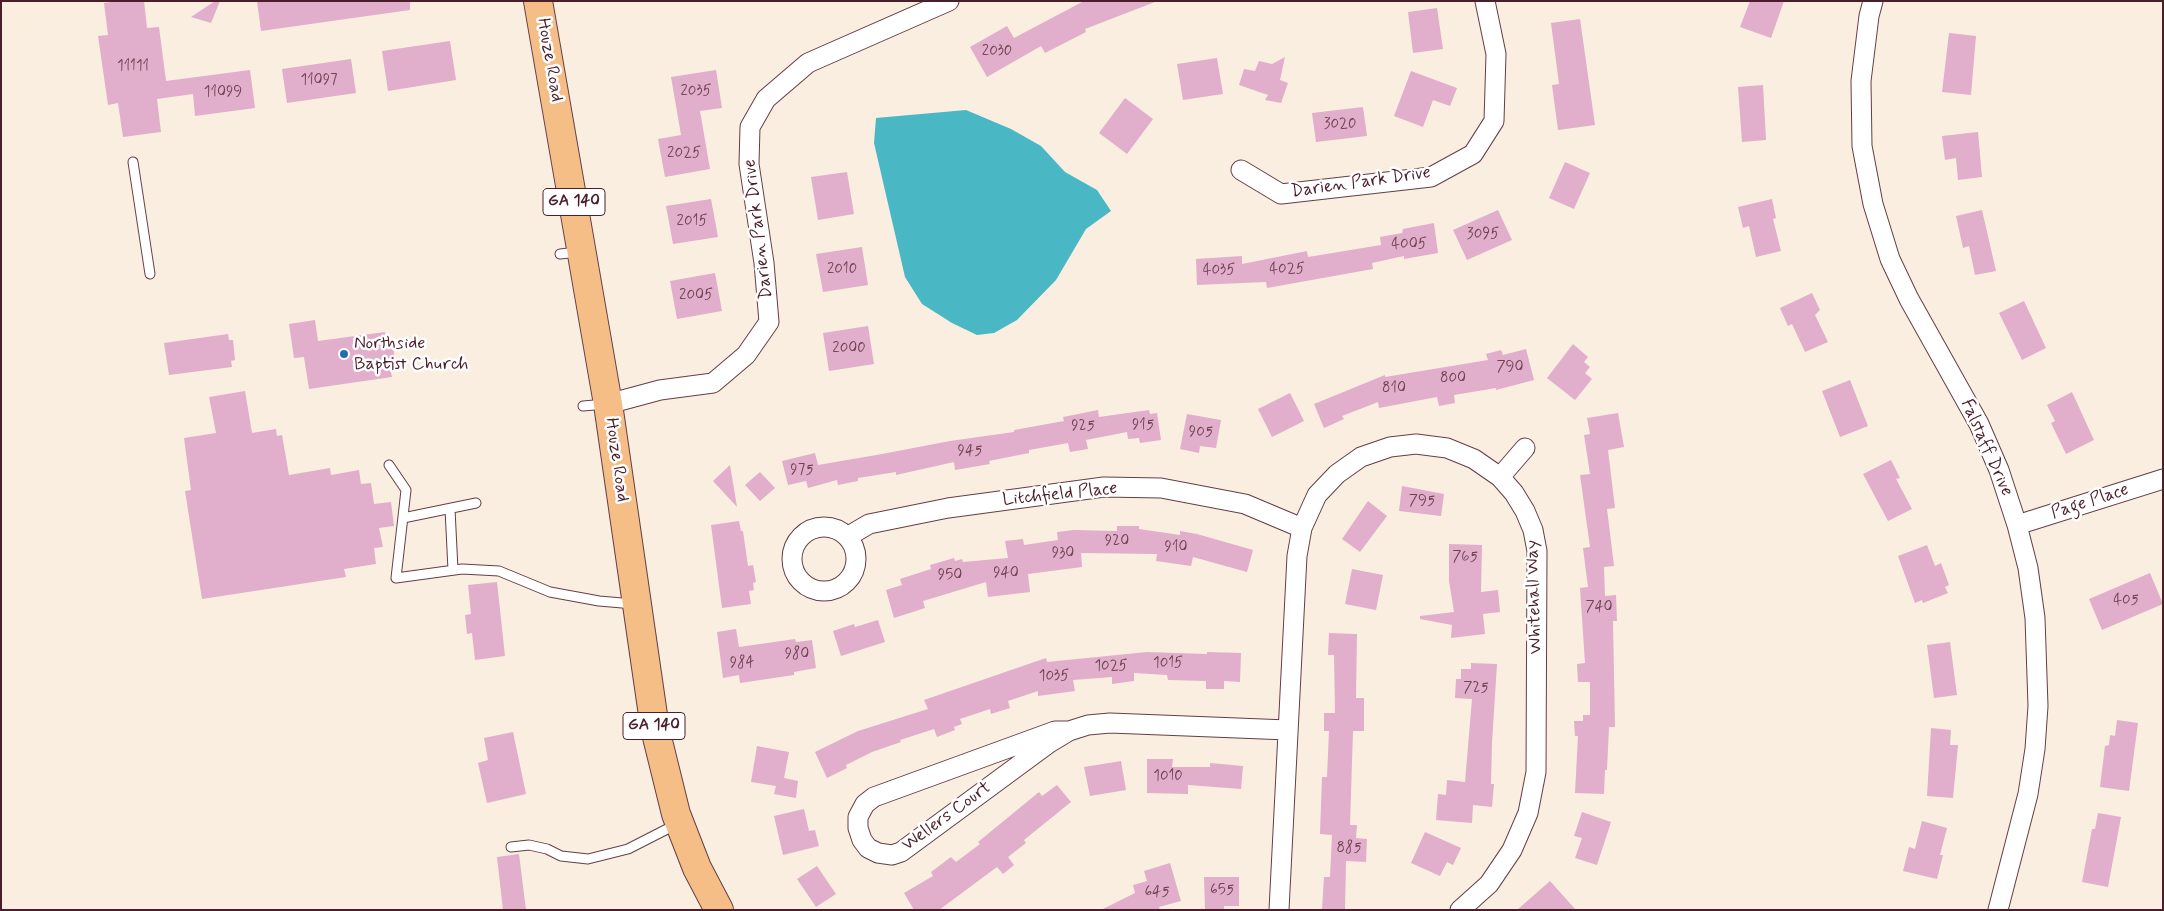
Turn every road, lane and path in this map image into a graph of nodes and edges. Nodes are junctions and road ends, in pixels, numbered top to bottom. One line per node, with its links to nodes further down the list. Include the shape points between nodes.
1 (538, 1): 8 (main road, Houze Road / GA 140, via 571,252)
2 (948, 1): 8 (street, Darien Park Drive, via 808,63 766,99 750,127 749,164 764,262 769,322 746,355 713,383 660,390)
3 (1485, 1): 6 (street, Darien Park Drive, via 1496,54 1494,121 1473,154 1431,177 1281,194)
4 (1873, 1): 16 (street, Falstaff Drive, via 1861,81 1862,146 1872,204 1890,259 1979,424 1999,470)
5 (133, 162): 7 (lane)
6 (1241, 170)
7 (150, 274)
8 (596, 405): 20 (main road, Houze Road / GA 140)
9 (1525, 448): 11 (street)
10 (389, 465): 15 (lane, via 406,490)
11 (1500, 477): 17 (street, Whitehall Way, via 1474,459 1447,448 1416,444 1390,447 1360,457 1337,474 1317,495); 27 (street, Whitehall Way, via 1525,511 1537,551 1536,772 1528,812 1512,850 1488,884)
12 (2163, 479): 16 (street, Page Place)
13 (476, 503): 14 (lane)
14 (450, 509): 15 (lane); 19 (lane)
15 (403, 518): 19 (lane, via 396,578)
16 (2017, 525): 28 (street, Falstaff Drive, via 2028,568 2035,618 2038,706 2028,794)
17 (1302, 528): 18 (street, Litchfield Place, via 1245,504 1161,488 1104,487 948,508 869,524); 21 (street, Whitehall Way, via 1297,556)
18 (847, 537)
19 (453, 570): 20 (lane, via 499,572 550,592)
20 (637, 604): 23 (main road, Houze Road / GA 140, via 655,729)
21 (1288, 730): 22 (street, Wellers Court, via 1110,723); 26 (street, Whitehall Way)
22 (1069, 731): 22 (street, Wellers Court, via 1055,731 874,797 865,804 858,817 862,840 878,853 892,855 902,852)
23 (680, 823): 24 (lane, via 628,848 588,859 561,856 529,845); 25 (main road, Houze Road / GA 140)
24 (511, 847)
25 (720, 910)
26 (1280, 910)
27 (1460, 910)
28 (1998, 910)

